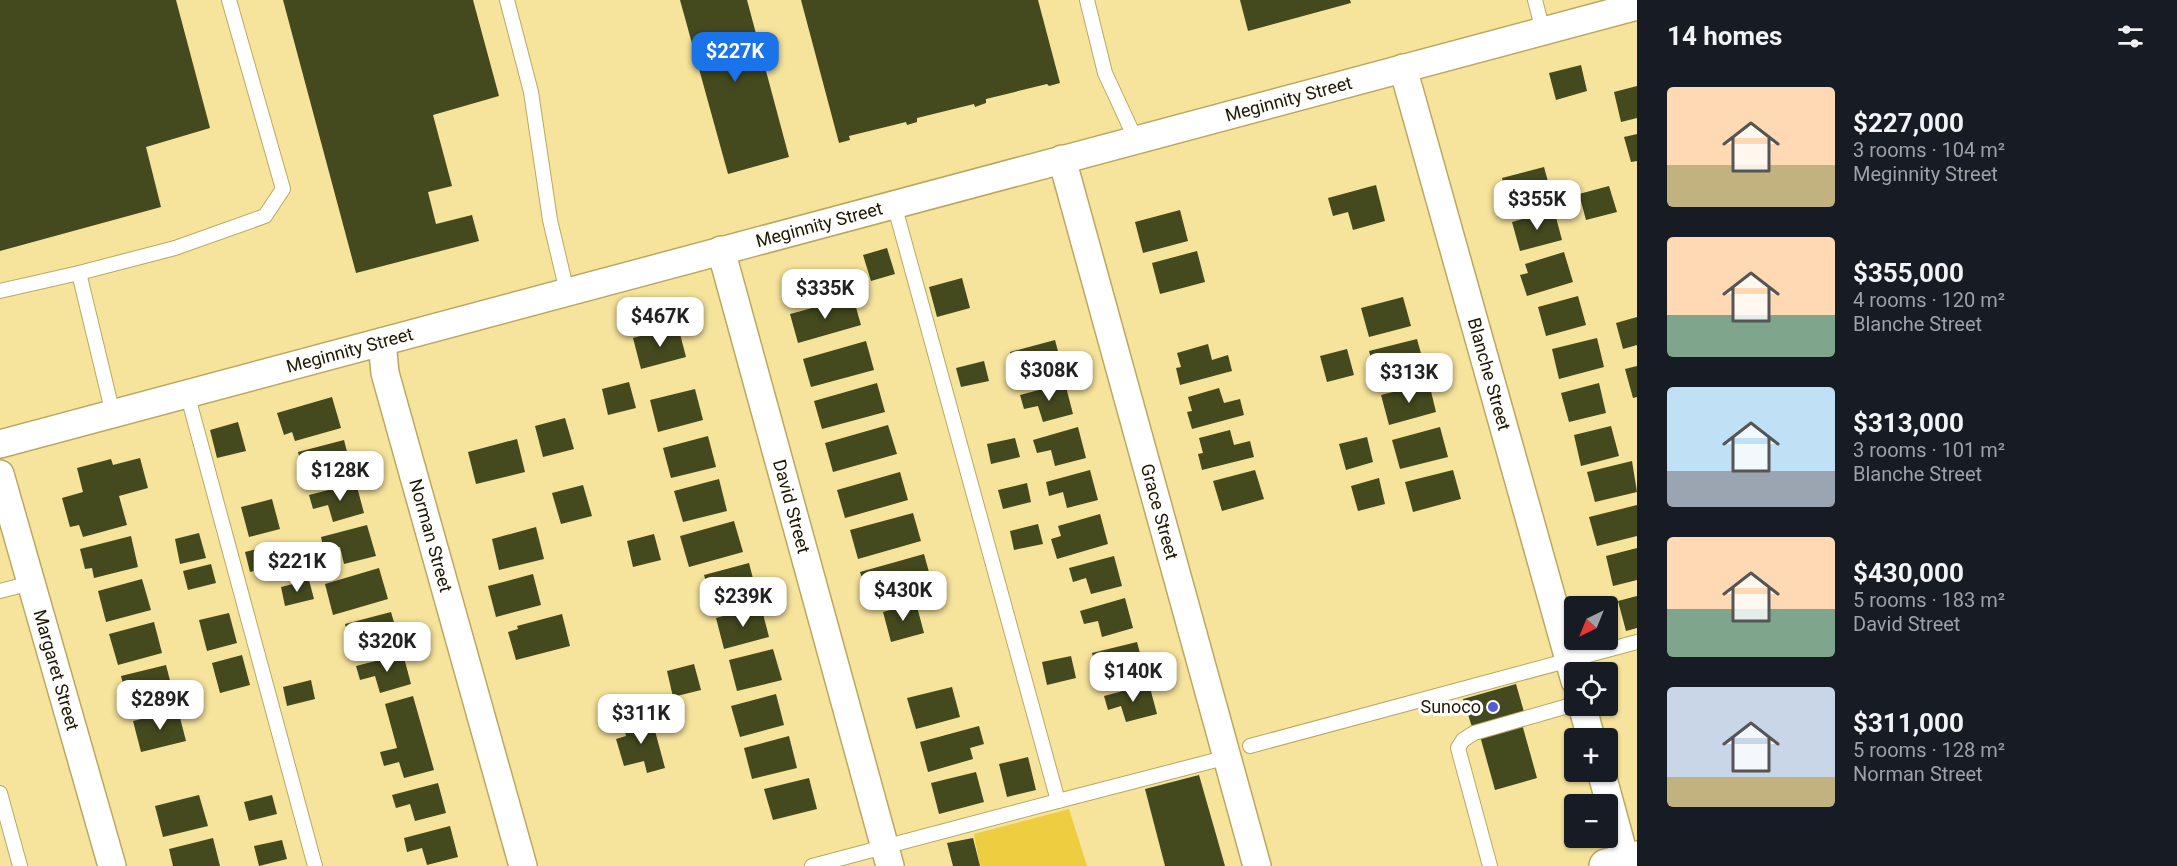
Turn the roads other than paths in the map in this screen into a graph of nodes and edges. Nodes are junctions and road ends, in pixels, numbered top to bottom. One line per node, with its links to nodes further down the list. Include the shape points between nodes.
1 (229, 0): 12 (lane, via 283,189 266,216 175,248)
2 (507, 0): 14 (lane, via 531,92 550,220)
3 (1087, 0): 8 (lane, via 1105,73)
4 (1535, 0): 6 (lane)
5 (1637, 6): 6 (street, Meginnity Street)
6 (1543, 31): 7 (street, Meginnity Street)
7 (1404, 68): 8 (street, Meginnity Street); 23 (street, Blanche Street)
8 (1136, 140): 9 (street, Meginnity Street)
9 (1062, 159): 10 (street, Meginnity Street); 27 (street, Grace Street)
10 (894, 204): 11 (street, Meginnity Street); 30 (lane)
11 (721, 250): 14 (street, Meginnity Street); 31 (street, David Street)
12 (80, 273): 13 (lane); 17 (lane)
13 (0, 291)
14 (567, 292): 15 (street, Meginnity Street)
15 (382, 342): 16 (street, Meginnity Street); 36 (street, Norman Street, via 385,373)
16 (187, 393): 17 (street, Meginnity Street); 35 (lane)
17 (113, 414): 18 (street, Meginnity Street)
18 (0, 444)
19 (0, 474): 20 (street, Margaret Street)
20 (31, 584): 21 (lane); 34 (street, Margaret Street)
21 (0, 591)
22 (1637, 642): 24 (lane)
23 (1570, 662)
24 (1591, 662)
25 (1564, 672): 27 (lane)
26 (1564, 707): 39 (lane, via 1474,733 1458,748)
27 (1239, 752): 30 (lane); 38 (street, Grace Street)
28 (1603, 782): 32 (street)
29 (0, 793): 33 (lane)
30 (1058, 801): 31 (lane)
31 (887, 857): 37 (lane)
32 (1624, 863)
33 (20, 866)
34 (112, 866)
35 (315, 866)
36 (523, 866)
37 (812, 866)
38 (1257, 866)
39 (1490, 866)

